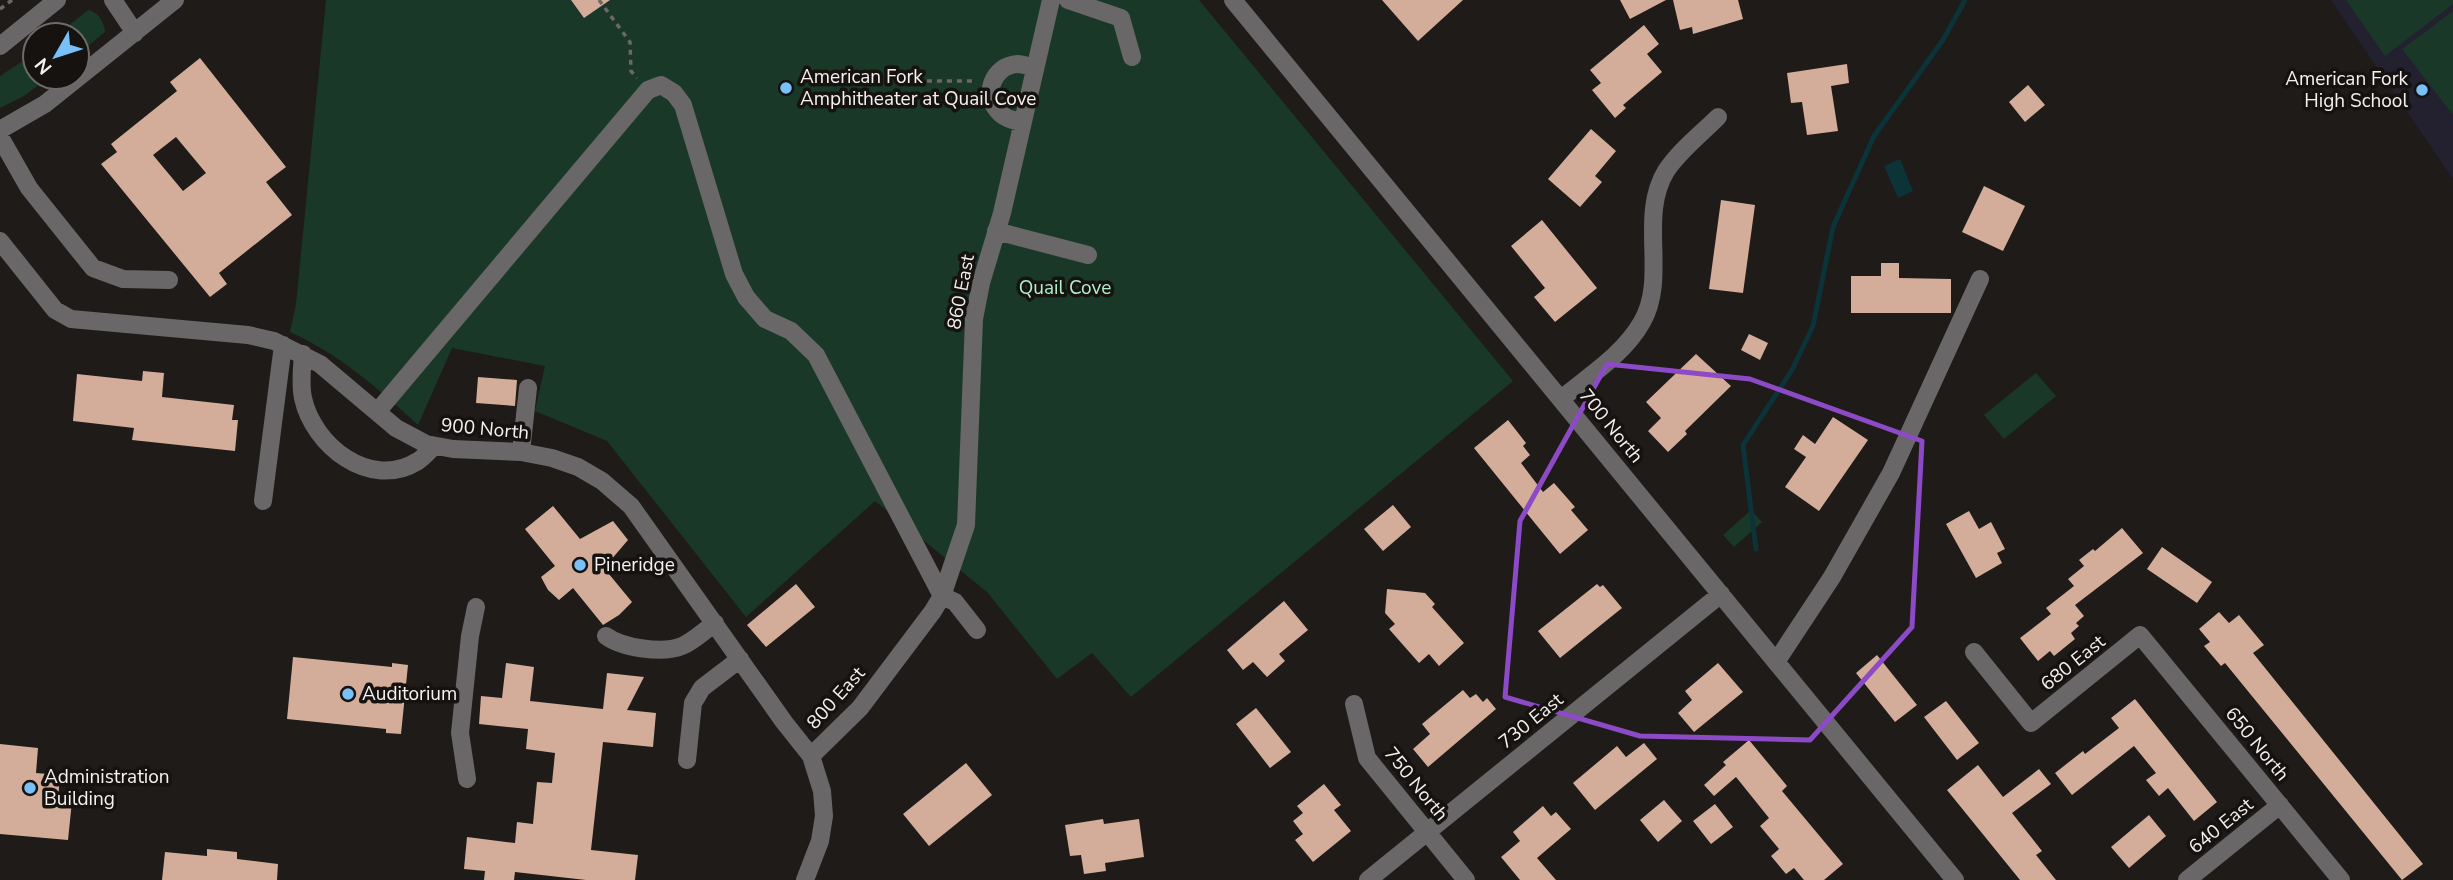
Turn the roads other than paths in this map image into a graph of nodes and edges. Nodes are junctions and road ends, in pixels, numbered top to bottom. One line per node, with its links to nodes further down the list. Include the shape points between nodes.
1 (57, 0): 8 (street)
2 (113, 0): 7 (street)
3 (175, 0): 7 (street)
4 (1051, 0): 10 (street, 860 East)
5 (1068, 0): 9 (street, via 1121,18)
6 (1233, 0): 23 (street, 700 North)
7 (135, 33): 13 (street, via 45,104)
8 (0, 46)
9 (1132, 57)
10 (1035, 68): 12 (street, 860 East); 12 (street, via 1019,64 1004,68 991,84 995,107 1009,119)
11 (1718, 117): 23 (street, via 1666,171 1653,218 1652,288 1643,321 1619,351)
12 (1022, 122): 15 (street, 860 East)
13 (0, 130)
14 (0, 137): 19 (street, via 29,188 93,268 123,279)
15 (996, 231): 17 (street); 29 (street, 860 East, via 974,320 966,524)
16 (0, 241): 20 (street, 900 North, via 55,310 71,319 248,335)
17 (1088, 255)
18 (1980, 279): 37 (street, via 1891,473 1832,577)
19 (169, 280)
20 (283, 345): 21 (street, 900 North); 27 (street)
21 (303, 354): 24 (street, 900 North, via 332,372); 25 (street, via 302,396 308,415 334,451 353,462 384,470 418,461)
22 (528, 388): 26 (street)
23 (1561, 399): 28 (street, 700 North)
24 (377, 412): 25 (street, 900 North, via 408,436); 29 (street, via 648,90 661,85 683,105 730,262 746,297 765,319 791,331 816,355)
25 (434, 446): 26 (street, 900 North)
26 (521, 452): 31 (street, 900 North, via 578,467 617,492 647,525)
27 (263, 501)
28 (1721, 594): 37 (street, 700 North); 43 (street, 730 East)
29 (942, 596): 32 (street, via 955,603); 39 (street, 800 East, via 860,708)
30 (476, 607): 41 (street, via 460,733)
31 (715, 623): 34 (street, via 682,646 668,648 632,647); 36 (street, 900 North)
32 (977, 630)
33 (2140, 635): 35 (street, 680 East, via 2031,723); 42 (street, 650 North)
34 (606, 636)
35 (1974, 652)
36 (740, 659): 39 (street, 900 North); 40 (street, via 702,688 693,702)
37 (1776, 662): 47 (street, 700 North)
38 (1354, 704): 43 (street, 750 North, via 1367,758)
39 (811, 755): 44 (street, 800 East, via 824,825)
40 (687, 760)
41 (467, 779)
42 (2280, 805): 48 (street, 640 East); 49 (street, 650 North)
43 (1427, 832): 45 (street, 730 East); 46 (street, 750 North)
44 (805, 880)
45 (1368, 880)
46 (1466, 880)
47 (1955, 880)
48 (2187, 880)
49 (2341, 880)

